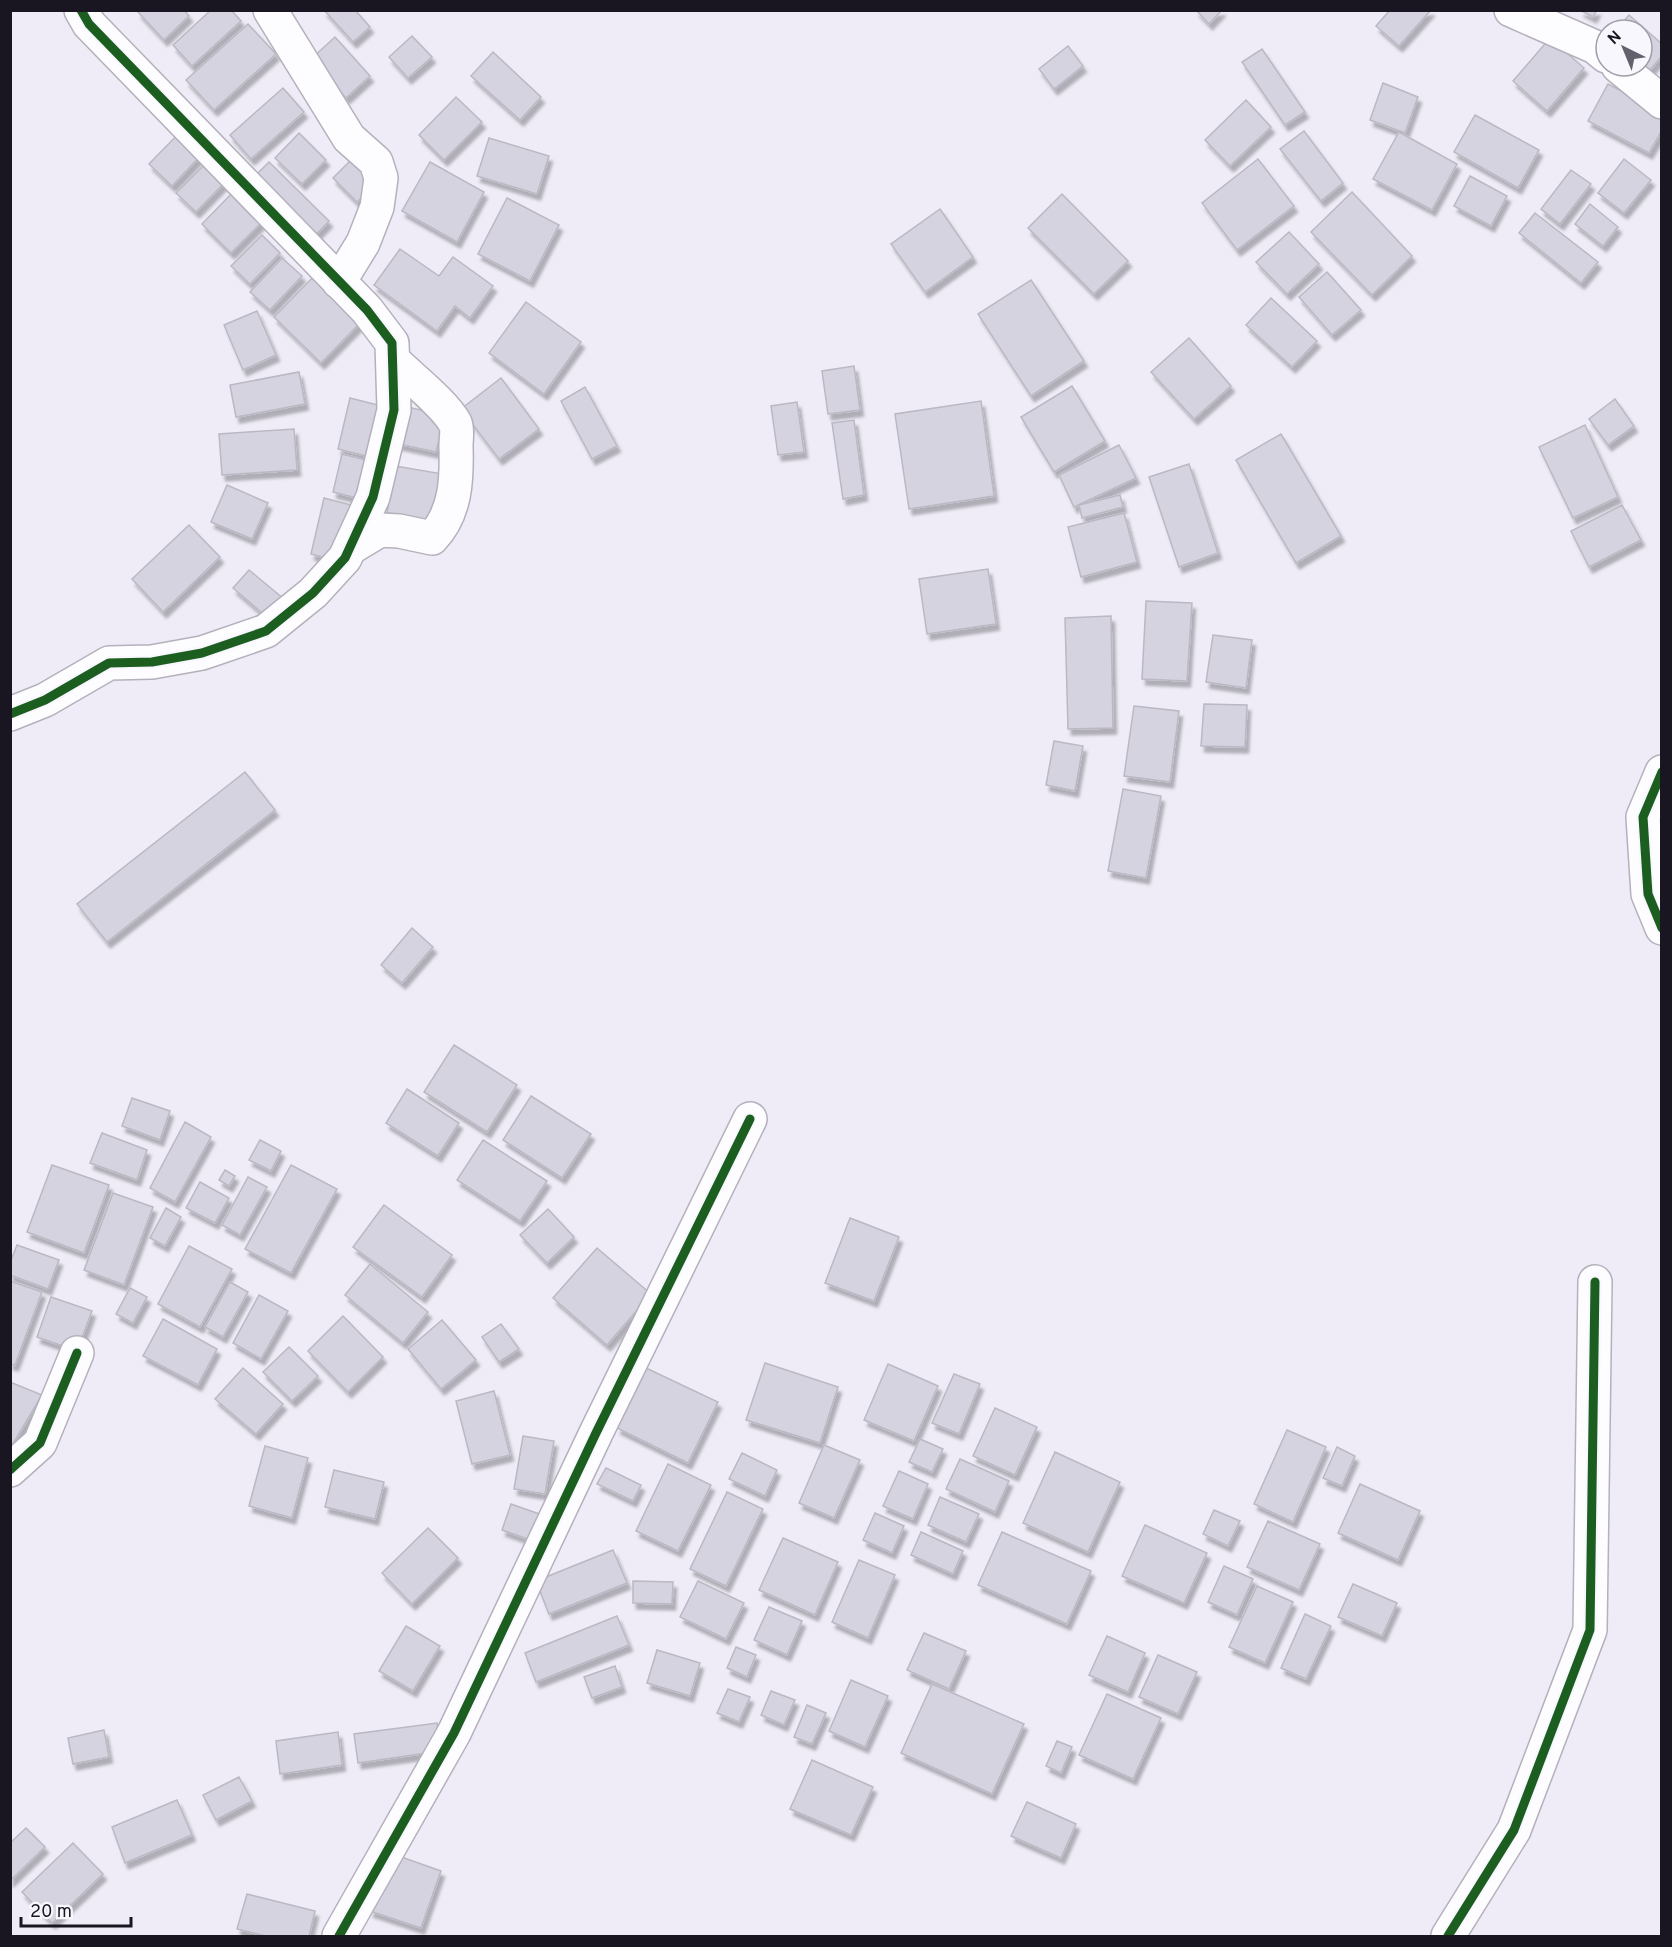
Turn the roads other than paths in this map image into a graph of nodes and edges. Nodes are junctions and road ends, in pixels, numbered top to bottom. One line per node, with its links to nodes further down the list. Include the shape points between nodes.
1 (81, 10): 7 (street, via 97,32)
2 (270, 10): 7 (street, via 349,138 375,162 381,178 363,243)
3 (1510, 10): 4 (street)
4 (1594, 47)
5 (1633, 78): 6 (street)
6 (1662, 102)
7 (339, 282): 8 (street, via 392,343)
8 (393, 360): 9 (street, via 394,410 373,498); 9 (street, via 442,406 456,425 453,504 443,526 432,538 380,530)
9 (350, 548): 10 (street, via 313,593 266,631 202,653 152,662 110,663 45,700)
10 (10, 714)
11 (1662, 772): 12 (street, via 1643,817 1648,894)
12 (1662, 928)
13 (750, 1119): 17 (street, via 454,1733)
14 (1595, 1282): 18 (street, via 1590,1630 1514,1830)
15 (77, 1353): 16 (street, via 39,1443)
16 (10, 1470)
17 (339, 1936)
18 (1448, 1936)

